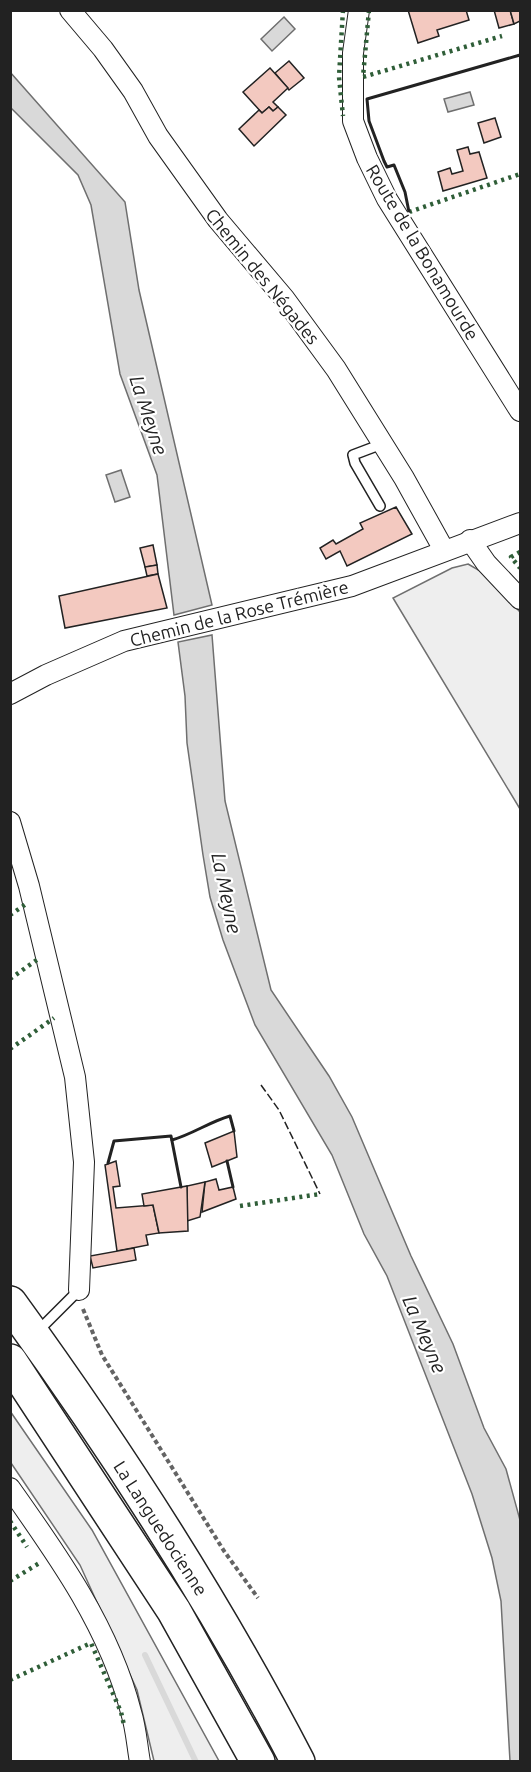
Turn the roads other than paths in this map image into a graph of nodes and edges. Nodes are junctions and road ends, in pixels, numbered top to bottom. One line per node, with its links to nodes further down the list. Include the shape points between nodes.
1 (70, 10): 4 (street, Chemin des Négades, via 133,91 158,136 218,220 284,298 336,369)
2 (359, 10): 3 (street, Route de la Bonamourde, via 352,53 353,121 367,158 387,199)
3 (520, 411)
4 (382, 444): 5 (lane, via 353,455); 8 (street, Chemin des Négades)
5 (380, 506)
6 (520, 524): 7 (street, Chemin de la Rose Trémière)
7 (470, 540): 8 (street, Chemin de la Rose Trémière); 9 (street)
8 (444, 550): 10 (street, Chemin de la Rose Trémière, via 352,586 124,641)
9 (520, 599)
10 (10, 694)
11 (10, 822): 12 (street, via 75,1077 84,1162)
12 (79, 1290): 14 (lane)
13 (10, 1303): 14 (highway, La Languedocienne)
14 (33, 1335): 19 (highway, La Languedocienne, via 202,1590)
15 (10, 1361): 18 (highway, La Languedocienne, via 174,1611)
16 (10, 1488): 17 (street, via 66,1568 108,1646 131,1712)
17 (140, 1761)
18 (258, 1761)
19 (298, 1761)

